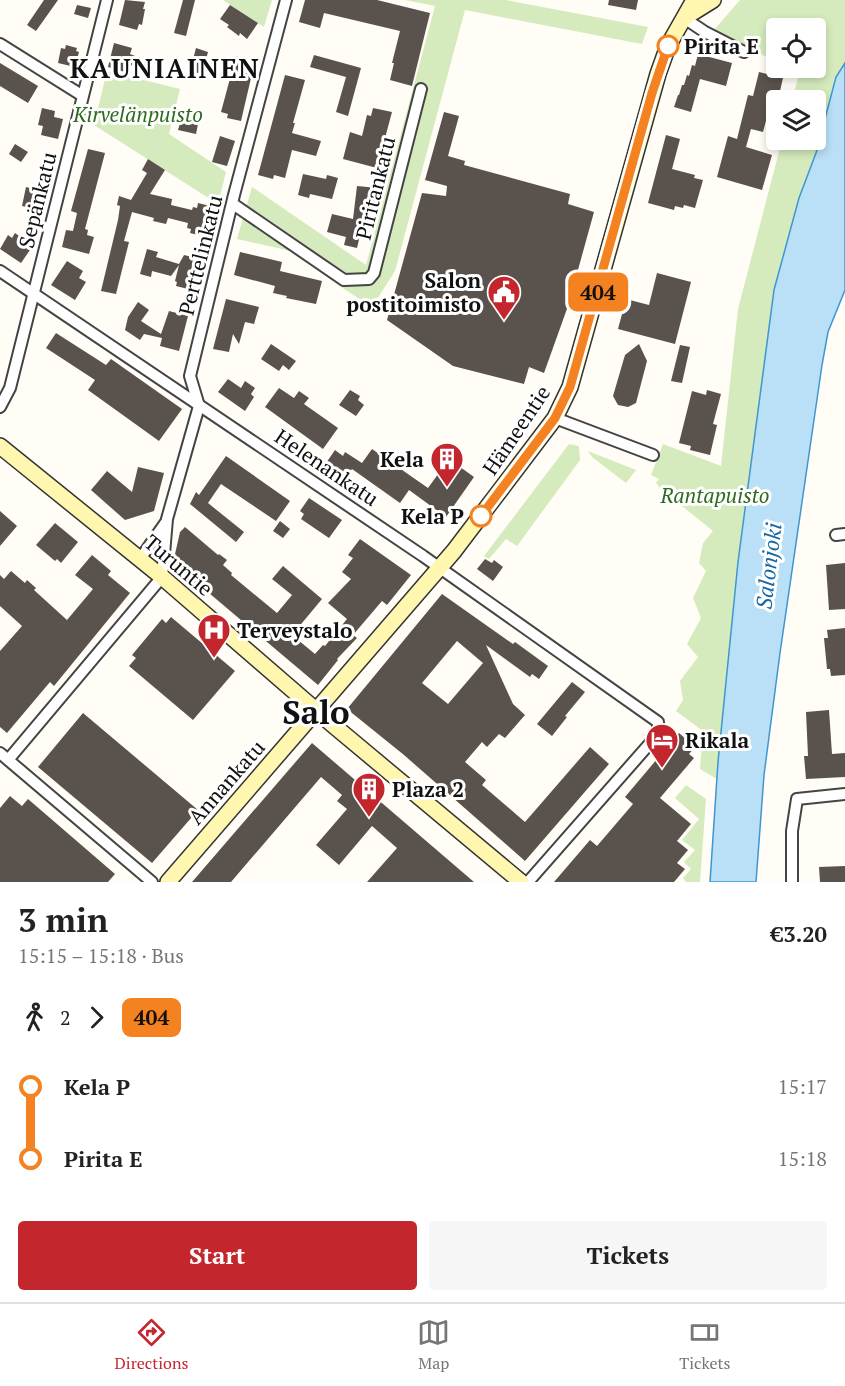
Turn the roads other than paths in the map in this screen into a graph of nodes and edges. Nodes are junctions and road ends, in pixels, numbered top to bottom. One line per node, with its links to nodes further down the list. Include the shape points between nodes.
1 (107, 0): 9 (street, Sepänkatu)
2 (286, 0): 10 (street, Perttelinkatu)
3 (694, 0): 5 (main road, Hämeentie)
4 (713, 0): 5 (main road, Hämeentie)
5 (684, 18): 7 (street); 15 (main road, Hämeentie, via 658,74 570,387)
6 (0, 44): 9 (street)
7 (744, 52)
8 (421, 89): 10 (street, Piritankatu, via 374,273 369,279 344,280)
9 (82, 96): 12 (street, Sepänkatu)
10 (233, 204): 13 (street, Perttelinkatu, via 190,376)
11 (0, 271): 12 (street, Helenankatu)
12 (35, 295): 13 (street, Helenankatu); 14 (street, Sepänkatu, via 10,388)
13 (199, 406): 18 (street); 20 (street, Helenankatu)
14 (0, 407)
15 (555, 418): 17 (street); 20 (main road, Hämeentie)
16 (0, 446): 19 (main road, Turuntie)
17 (653, 454)
18 (168, 519): 19 (street); 21 (street)
19 (140, 559): 21 (main road, Turuntie)
20 (440, 568): 22 (main road, Hämeentie); 28 (street, Helenankatu, via 658,722 658,732 652,741)
21 (162, 577): 22 (main road, Turuntie); 23 (street)
22 (316, 710): 26 (main road, Annankatu); 27 (main road, Turuntie)
23 (4, 757): 25 (street)
24 (845, 794): 29 (street, via 797,799 792,831)
25 (152, 882)
26 (168, 882)
27 (521, 882)
28 (528, 882)
29 (792, 882)

